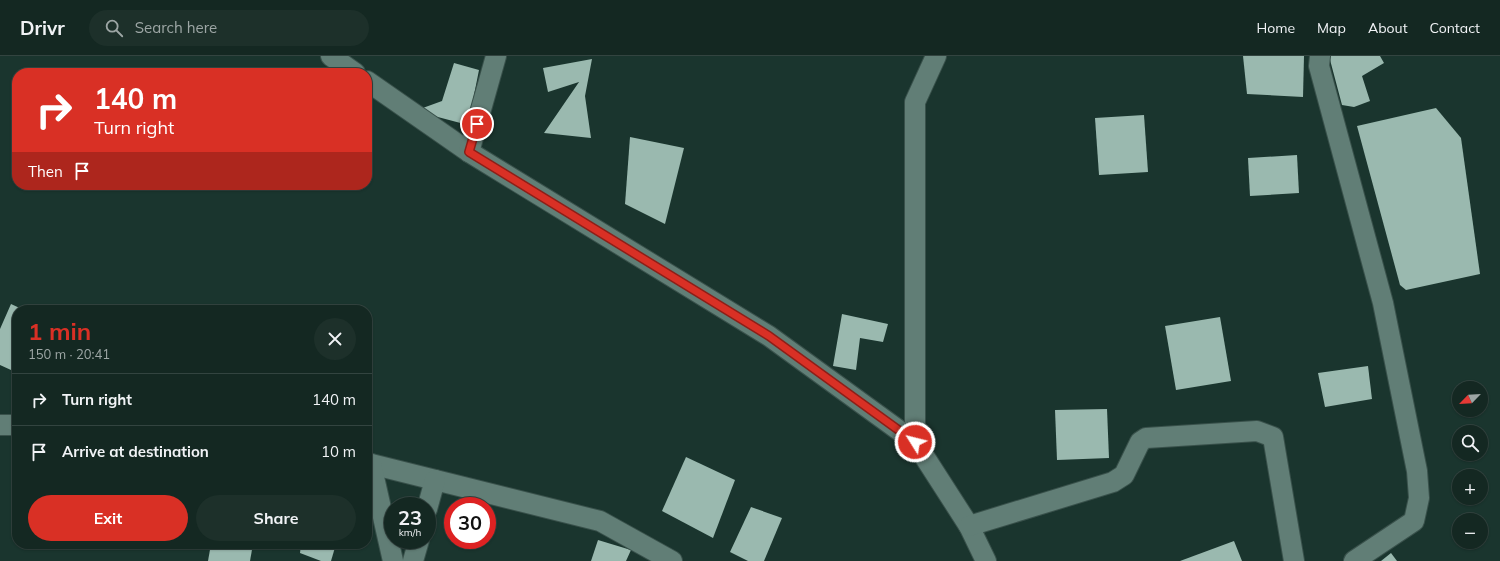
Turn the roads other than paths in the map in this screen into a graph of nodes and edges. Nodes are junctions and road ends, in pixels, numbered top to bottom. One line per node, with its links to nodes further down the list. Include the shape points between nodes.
1 (331, 56): 5 (street)
2 (496, 56): 7 (street)
3 (936, 56): 10 (street, via 915,102)
4 (1320, 56): 22 (street, via 1319,66 1383,303 1417,471 1419,498 1414,521)
5 (348, 68)
6 (372, 84): 7 (street)
7 (469, 152): 10 (street, via 769,336)
8 (0, 425): 9 (street)
9 (12, 425)
10 (915, 442): 15 (street)
11 (372, 465): 13 (street)
12 (372, 476): 17 (street)
13 (435, 480): 14 (street); 19 (street, via 600,521)
14 (430, 497)
15 (969, 526): 20 (street); 21 (street, via 1113,482 1124,475 1140,442 1146,438 1257,431 1273,437)
16 (416, 549): 18 (street)
17 (393, 561)
18 (413, 561)
19 (672, 561)
20 (986, 561)
21 (1294, 561)
22 (1354, 561)

